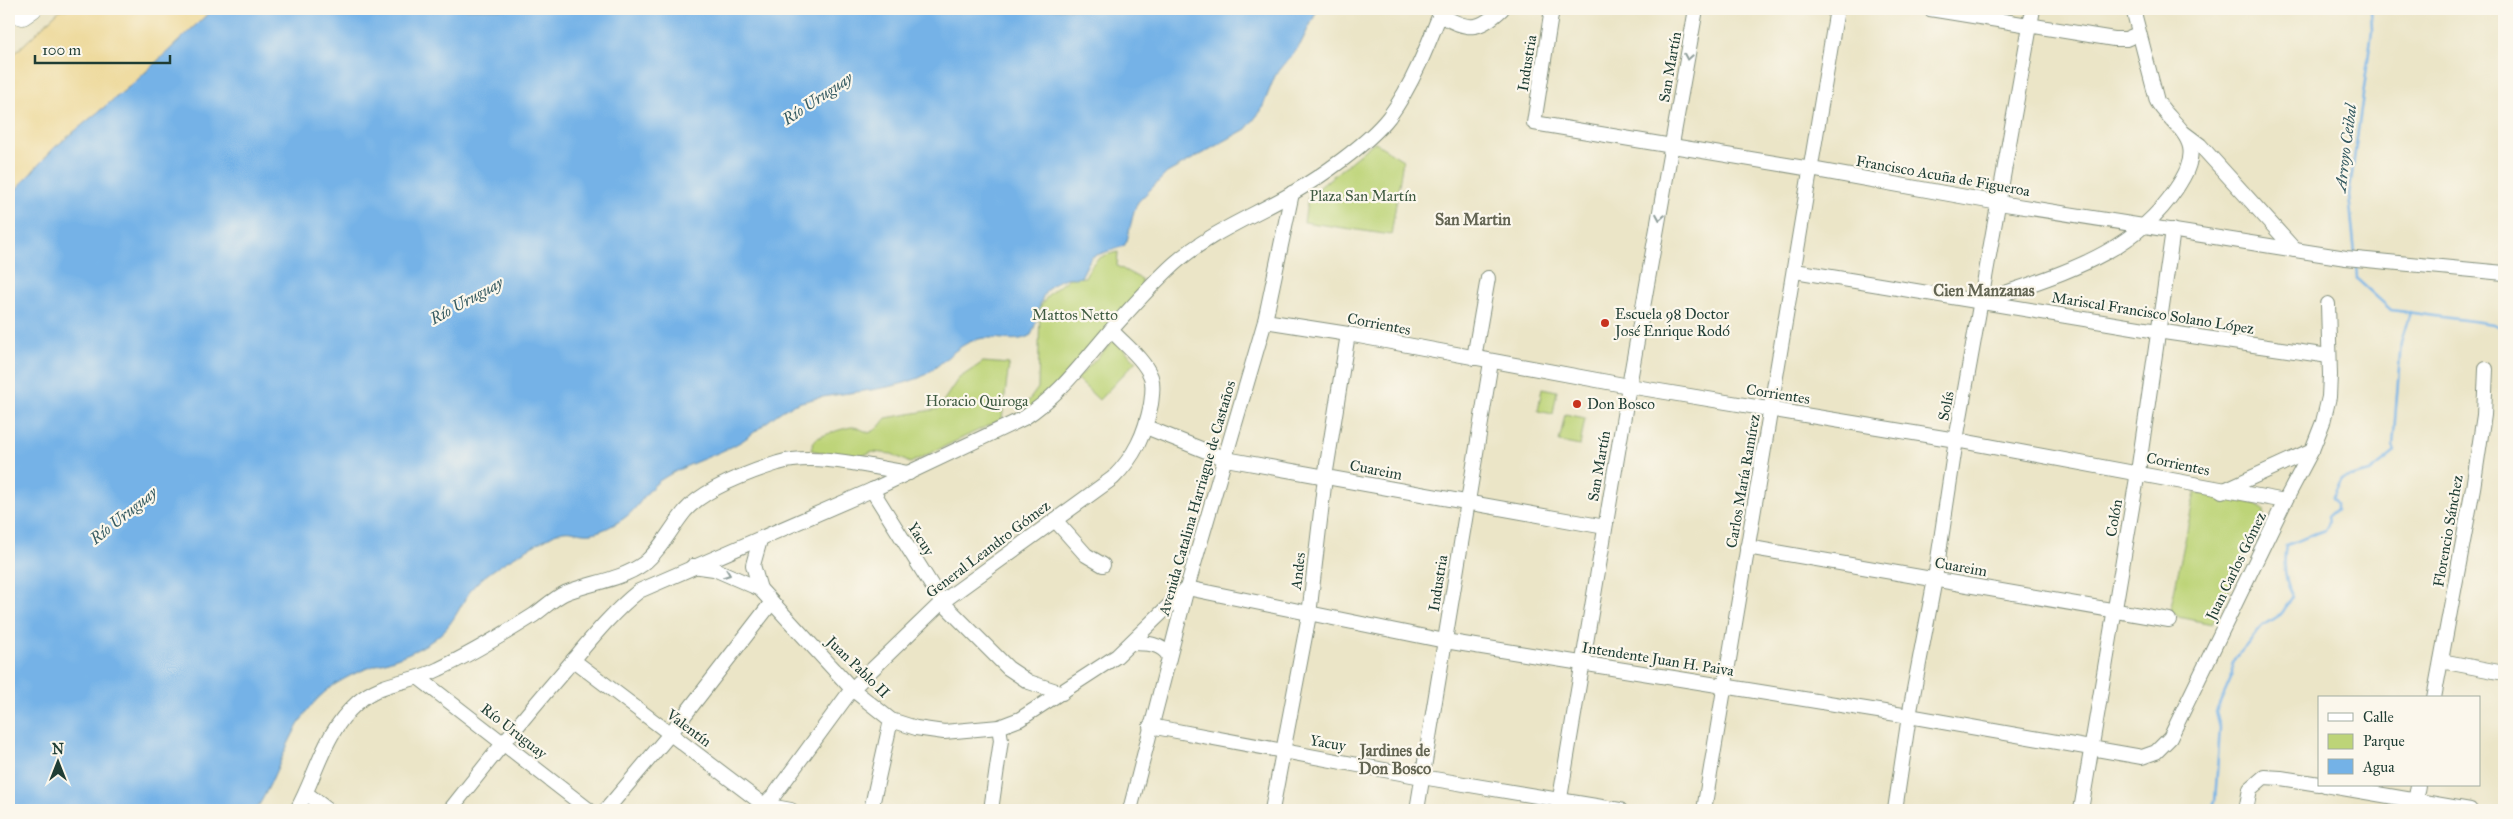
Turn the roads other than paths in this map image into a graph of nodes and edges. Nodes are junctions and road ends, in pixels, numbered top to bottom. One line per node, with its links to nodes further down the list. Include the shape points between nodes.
1 (33, 9): 10 (main road, via 23,16)
2 (1502, 9): 9 (street, via 1476,27 1462,27)
3 (1552, 9): 13 (street, Industria)
4 (1696, 9): 15 (street, San Martín, one-way to 15)
5 (1838, 9): 16 (street, Carlos María Ramírez)
6 (1930, 9): 11 (street)
7 (2033, 9): 11 (street, Solís)
8 (2133, 9): 12 (street)
9 (1441, 12): 17 (street, via 1403,95 1388,118 1372,136)
10 (12, 14)
11 (2028, 26): 12 (street, via 2114,39); 18 (street, Solís)
12 (2138, 34): 14 (street, via 2157,101 2163,113)
13 (1534, 123): 15 (street, Francisco Acuña de Figueroa)
14 (2183, 133): 19 (street, via 2190,145 2191,158 2184,178 2169,200); 21 (street, via 2200,145)
15 (1673, 147): 16 (street, Francisco Acuña de Figueroa); 35 (street, San Martín, one-way to 35)
16 (1811, 168): 18 (street, Francisco Acuña de Figueroa); 22 (street, Carlos María Ramírez)
17 (1292, 193): 27 (street, Avenida Catalina Harriague de Castaños); 28 (street, via 1194,247)
18 (1999, 203): 19 (street, Francisco Acuña de Figueroa); 25 (street, Solís)
19 (2144, 225): 20 (street, Francisco Acuña de Figueroa); 25 (street, via 2120,246 2087,263)
20 (2173, 230): 21 (street, Francisco Acuña de Figueroa); 29 (street, Colón)
21 (2295, 250): 23 (street, Francisco Acuña de Figueroa, via 2397,264)
22 (1795, 271): 25 (street, Mariscal Francisco Solano López); 36 (street, Carlos María Ramírez)
23 (2504, 273)
24 (1488, 278): 32 (street)
25 (1982, 301): 29 (street, Mariscal Francisco Solano López); 38 (street, Solís)
26 (2328, 304): 31 (street, Juan Carlos Gómez)
27 (1265, 322): 30 (street, Corrientes); 40 (street, Avenida Catalina Harriague de Castaños)
28 (1111, 330): 37 (street, General Leandro Gómez, via 1145,366 1151,378 1153,391); 42 (street, via 1046,404 1024,418)
29 (2158, 331): 31 (street, Mariscal Francisco Solano López); 41 (street, Colón)
30 (1348, 334): 32 (street, Corrientes); 43 (street, Andes)
31 (2329, 356): 39 (street, Juan Carlos Gómez, via 2329,396)
32 (1474, 358): 33 (street, Corrientes)
33 (1491, 362): 35 (street, Corrientes); 47 (street, Industria)
34 (2486, 369): 66 (street, Florencio Sánchez, via 2476,470)
35 (1629, 386): 36 (street, Corrientes); 49 (street, San Martín)
36 (1772, 409): 38 (street, Corrientes); 51 (street, Carlos María Ramírez)
37 (1146, 427): 40 (street, Cuareim); 48 (street, General Leandro Gómez, via 1127,464)
38 (1956, 440): 41 (street, Corrientes); 54 (street, Solís)
39 (2312, 450): 45 (street); 46 (street, Juan Carlos Gómez)
40 (1226, 458): 43 (street, Cuareim); 56 (street, Avenida Catalina Harriague de Castaños)
41 (2138, 472): 45 (street, Corrientes); 59 (street, Colón)
42 (909, 473): 44 (street); 69 (street, via 812,459 779,463 720,486 686,510 656,551 642,564 564,594 516,625)
43 (1325, 477): 47 (street, Cuareim); 60 (street, Andes)
44 (872, 490): 50 (street); 58 (street, Yacuy)
45 (2222, 491): 46 (street, Corrientes)
46 (2285, 501): 82 (street, Juan Carlos Gómez, via 2170,738 2156,752 2142,757)
47 (1468, 504): 49 (street, Cuareim); 62 (street, Industria)
48 (1055, 520): 52 (street, via 1086,555); 58 (street, General Leandro Gómez)
49 (1605, 527): 67 (street, San Martín)
50 (760, 540): 53 (street); 55 (street, via 753,565)
51 (1747, 547): 54 (street, Cuareim); 70 (street, Carlos María Ramírez)
52 (1103, 565)
53 (692, 566): 55 (street, Juan Pablo II, one-way to 55, via 714,569); 65 (street, via 639,591 623,604)
54 (1935, 579): 59 (street, Cuareim); 74 (street, Solís)
55 (760, 588): 57 (street, Juan Pablo II)
56 (1187, 588): 60 (street, Intendente Juan H. Paiva); 63 (street, Juan Pablo II); 64 (street, Avenida Catalina Harriague de Castaños)
57 (772, 602): 71 (street, Juan Pablo II); 78 (street)
58 (942, 602): 71 (street, General Leandro Gómez); 72 (street, Yacuy, via 1008,668 1029,682)
59 (2113, 611): 61 (street, Cuareim); 80 (street, Colón)
60 (1309, 615): 62 (street, Intendente Juan H. Paiva); 81 (street, Andes)
61 (2169, 620)
62 (1445, 641): 67 (street, Intendente Juan H. Paiva); 83 (street, Industria)
63 (1131, 643): 64 (street, via 1158,647); 72 (street, Juan Pablo II)
64 (1169, 657): 76 (street, Avenida Catalina Harriague de Castaños)
65 (573, 660): 78 (street, Valentín); 79 (street)
66 (2441, 661): 68 (street); 73 (street, Florencio Sánchez)
67 (1582, 664): 70 (street, Intendente Juan H. Paiva); 88 (street, San Martín)
68 (2504, 673)
69 (419, 678): 79 (street, Río Uruguay); 87 (street, via 372,690 355,704 324,744)
70 (1723, 686): 74 (street, Intendente Juan H. Paiva); 103 (street, Carlos María Ramírez)
71 (852, 688): 75 (street, Juan Pablo II); 90 (street, General Leandro Gómez, via 775,794)
72 (1062, 693): 77 (street, Juan Pablo II, via 1020,719)
73 (2434, 696)
74 (1909, 716): 80 (street, Intendente Juan H. Paiva); 104 (street, Solís)
75 (891, 720): 77 (street, Juan Pablo II, via 944,732); 97 (street)
76 (1150, 726): 81 (street, Yacuy); 99 (street, Avenida Catalina Harriague de Castaños)
77 (999, 727): 98 (street, via 1001,740)
78 (670, 734): 90 (street, Valentín); 95 (street)
79 (503, 742): 93 (street); 94 (street, Río Uruguay)
80 (2091, 749): 82 (street, Intendente Juan H. Paiva); 105 (street, Colón)
81 (1284, 751): 83 (street, Yacuy); 100 (street, Andes)
82 (2126, 755)
83 (1422, 777): 88 (street, Yacuy); 101 (street, Industria)
84 (2318, 784): 106 (street, via 2264,777 2250,789)
85 (2329, 786): 89 (street)
86 (2418, 786): 89 (street)
87 (306, 793): 91 (street); 92 (street)
88 (1559, 805): 102 (street, Yacuy)
89 (2414, 806): 107 (street)
90 (761, 808): 96 (street, Valentín)
91 (297, 810)
92 (328, 810)
93 (450, 810)
94 (589, 810)
95 (606, 810)
96 (791, 810)
97 (871, 810)
98 (991, 810)
99 (1130, 810)
100 (1272, 810)
101 (1417, 810)
102 (1620, 810)
103 (1704, 810)
104 (1895, 810)
105 (2081, 810)
106 (2246, 810)
107 (2470, 810)

